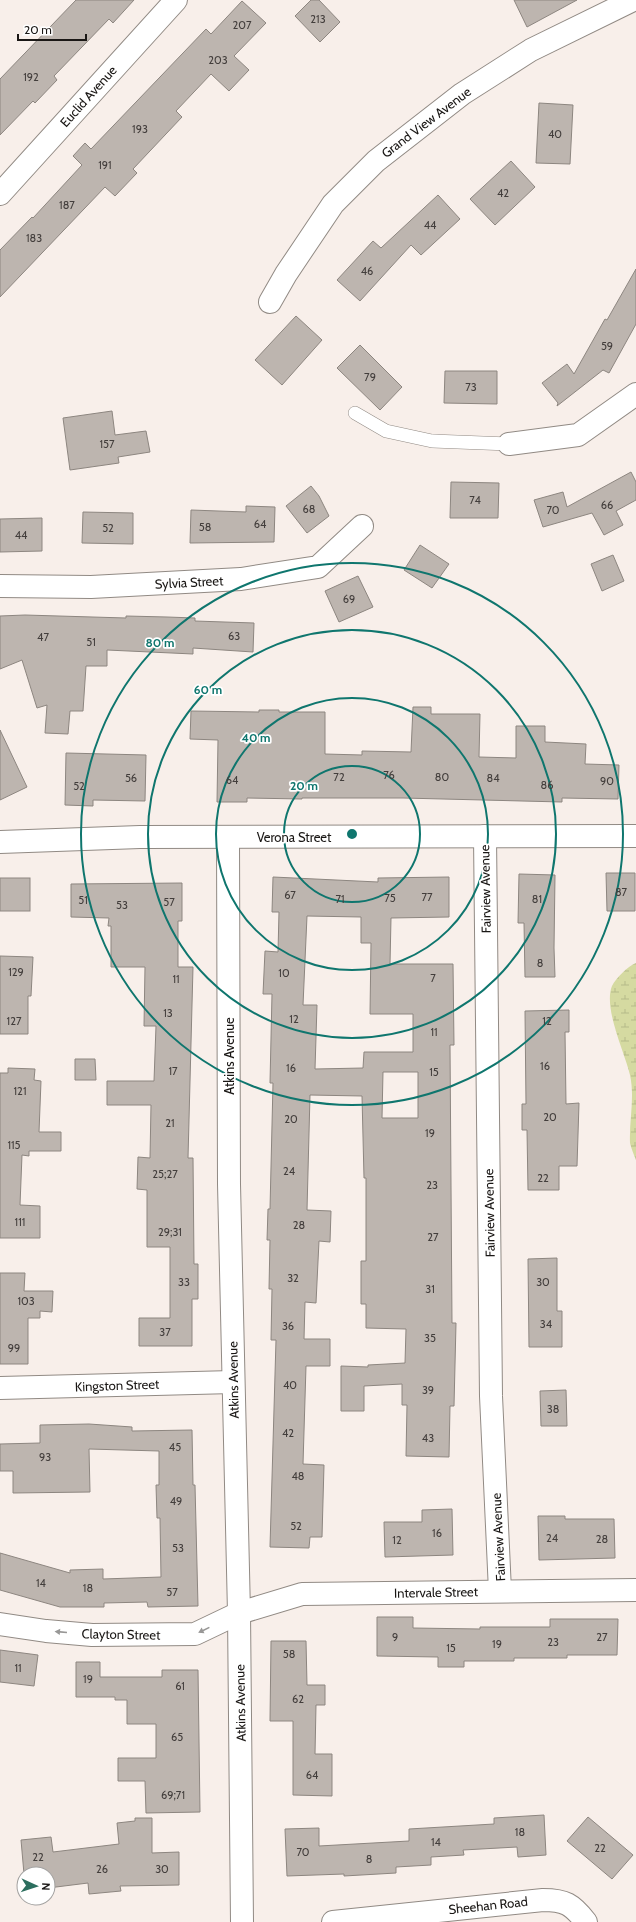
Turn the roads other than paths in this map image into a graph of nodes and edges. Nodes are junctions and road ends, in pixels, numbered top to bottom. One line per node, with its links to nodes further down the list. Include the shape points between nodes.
1 (176, 0): 3 (street, Euclid Avenue)
2 (633, 0): 4 (street, Grand View Avenue, via 530,50 462,94 376,161 333,204)
3 (0, 194)
4 (270, 302)
5 (636, 394): 7 (street, via 578,435)
6 (355, 413): 7 (lane, via 386,431 432,441)
7 (509, 444)
8 (362, 526): 9 (street, Sylvia Street, via 318,567 241,579 91,587)
9 (0, 586)
10 (485, 836): 11 (street, Verona Street); 12 (street, Verona Street); 17 (street, Fairview Avenue, via 491,1396)
11 (636, 836)
12 (228, 837): 13 (street, Verona Street); 14 (street, Atkins Avenue, via 229,1176)
13 (0, 842)
14 (233, 1382): 15 (street, Kingston Street); 18 (street, Atkins Avenue)
15 (0, 1388)
16 (636, 1590): 17 (street, Intervale Street)
17 (500, 1591): 18 (street, Intervale Street, via 302,1594)
18 (239, 1613): 19 (street, Clayton Street, one-way to 19, via 195,1634 92,1635); 20 (street, Atkins Avenue)
19 (0, 1624)
20 (242, 1922)
21 (339, 1922): 22 (street, Sheehan Road, via 543,1900 558,1900 575,1907)
22 (586, 1922)

